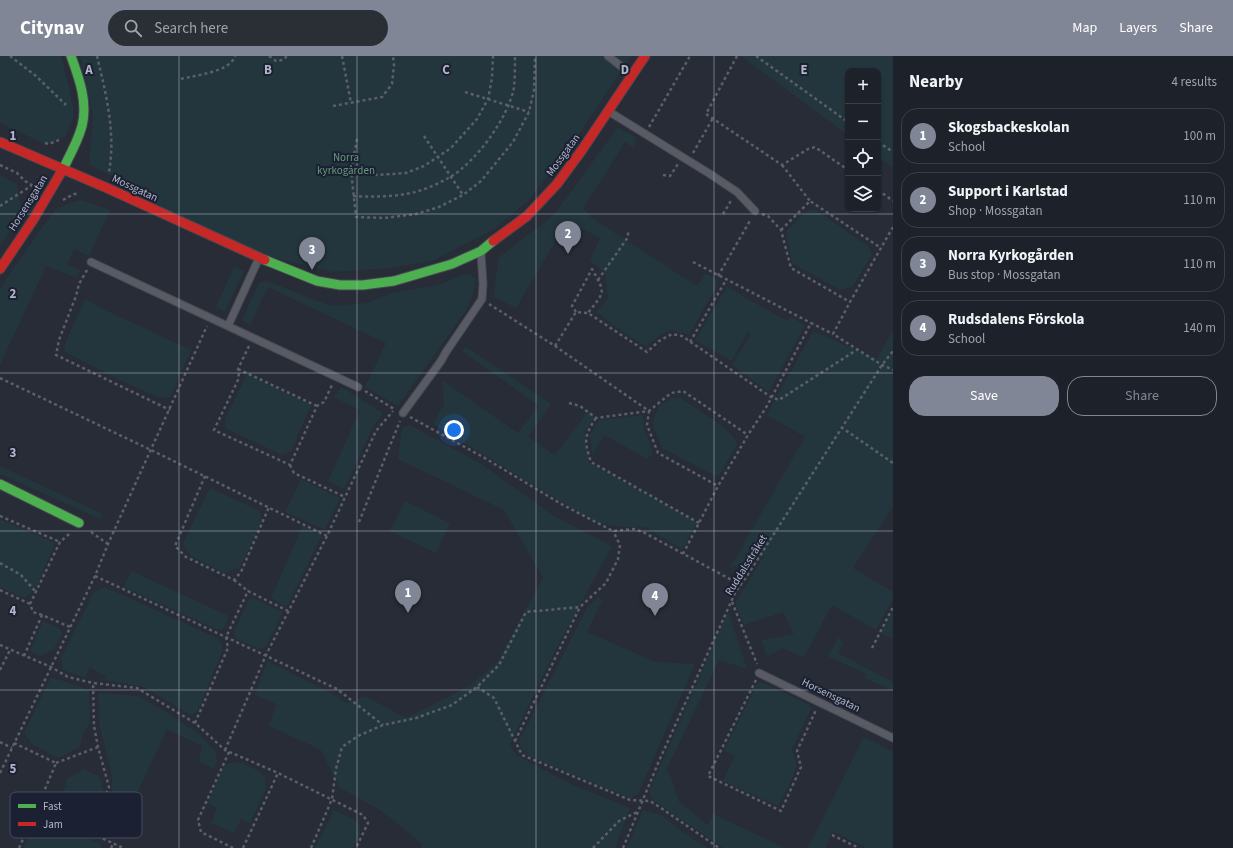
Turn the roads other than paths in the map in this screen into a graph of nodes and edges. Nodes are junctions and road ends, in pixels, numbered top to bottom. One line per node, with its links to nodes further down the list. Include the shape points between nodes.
1 (71, 56): 7 (street, Horsensgatan, via 79,78 84,113 82,126)
2 (608, 56): 4 (lane)
3 (645, 56): 4 (street, Mossgatan)
4 (632, 75): 5 (street, Mossgatan)
5 (608, 111): 8 (lane, via 737,192); 9 (street, Mossgatan, via 557,184 527,216)
6 (0, 142): 7 (street, Mossgatan)
7 (63, 169): 10 (street, Mossgatan); 12 (street, Horsensgatan)
8 (755, 211)
9 (481, 250): 10 (street, Mossgatan, via 452,264 422,274 363,285 317,281); 15 (lane, via 482,299 441,361)
10 (259, 257): 13 (lane)
11 (91, 262): 13 (lane)
12 (0, 269)
13 (228, 326): 14 (lane)
14 (358, 387)
15 (402, 413)
16 (0, 484): 17 (street)
17 (79, 523)
18 (759, 673): 19 (lane, Horsensgatan)
19 (893, 738)

